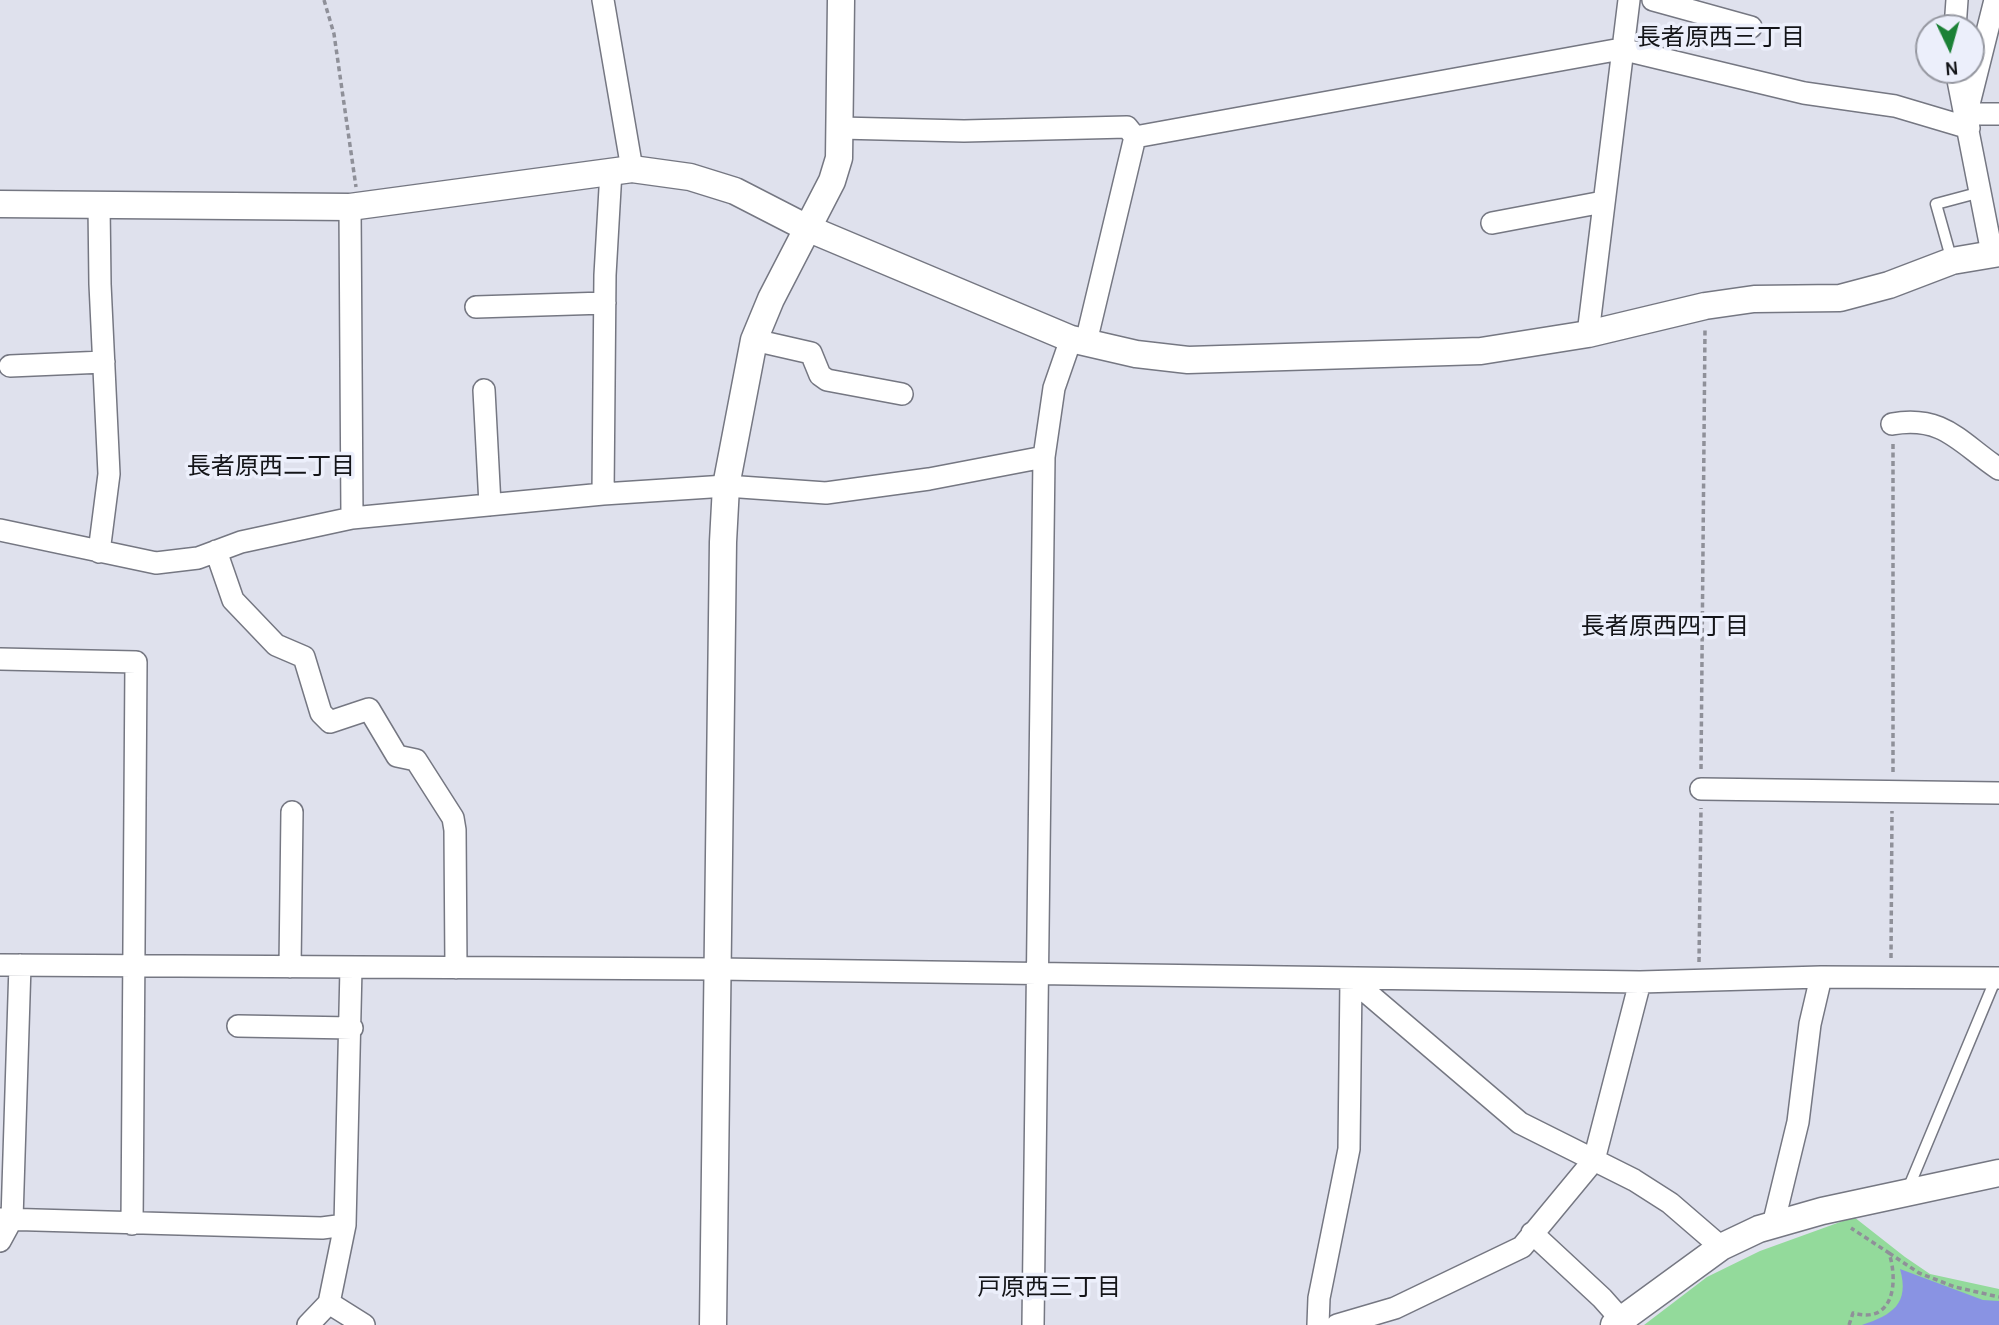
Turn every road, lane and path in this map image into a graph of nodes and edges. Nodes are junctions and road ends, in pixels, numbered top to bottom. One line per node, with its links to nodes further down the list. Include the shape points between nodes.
1 (324, 0): 19 (path, via 334,34)
2 (603, 0): 14 (street)
3 (841, 0): 12 (street)
4 (1629, 0): 8 (street)
5 (1653, 0): 7 (street)
6 (1995, 0): 11 (street)
7 (1751, 27)
8 (1621, 49): 11 (street, via 1804,93); 13 (street); 16 (street)
9 (1959, 84): 11 (street)
10 (1999, 114): 11 (street)
11 (1968, 121): 15 (street)
12 (840, 128): 13 (street, via 1127,127); 21 (street, via 836,170)
13 (1135, 137): 29 (street)
14 (621, 170): 19 (street); 21 (street, via 690,177 734,191); 24 (street)
15 (1981, 192): 22 (street); 23 (lane, via 1936,204)
16 (1603, 202): 20 (street); 27 (street)
17 (0, 204): 18 (street)
18 (99, 205): 19 (street); 30 (street)
19 (355, 206): 40 (street)
20 (1492, 223)
21 (807, 228): 28 (street); 29 (street)
22 (1995, 253): 23 (street)
23 (1952, 261): 25 (street, via 1840,298 1754,299)
24 (605, 303): 26 (street); 38 (street)
25 (1705, 306): 27 (street); 45 (path)
26 (476, 307)
27 (1588, 334): 29 (street, via 1481,351 1250,360 1188,360)
28 (754, 340): 33 (street, via 811,353 827,380); 37 (street)
29 (1078, 341): 35 (street, via 1054,388)
30 (104, 362): 31 (street); 43 (street, via 109,474)
31 (10, 366)
32 (484, 390): 39 (street)
33 (902, 394)
34 (1892, 424): 36 (street, via 1912,421 1953,432); 46 (path)
35 (1044, 457): 37 (street, via 826,494); 55 (street)
36 (1999, 469)
37 (726, 486): 38 (street); 54 (street)
38 (603, 494): 39 (street)
39 (490, 505): 40 (street)
40 (352, 518): 42 (street, via 241,541)
41 (0, 530): 43 (street)
42 (216, 551): 43 (street, via 156,563); 53 (street, via 233,600 276,645 304,657 321,713 330,722 369,709 397,756 416,760 453,818)
43 (99, 552)
44 (0, 659): 50 (street, via 136,662)
45 (1701, 789): 46 (street); 60 (path)
46 (1893, 791): 47 (street); 57 (path)
47 (1999, 793)
48 (292, 812): 51 (street)
49 (10, 965): 50 (street); 68 (street)
50 (134, 966): 51 (street); 69 (street)
51 (290, 967): 52 (street)
52 (351, 968): 53 (street); 63 (street)
53 (456, 968): 54 (street)
54 (717, 969): 55 (street); 81 (street)
55 (1037, 975): 59 (street); 82 (street)
56 (1821, 977): 57 (street); 60 (street); 71 (street, via 1810,1024 1798,1122)
57 (1890, 977): 58 (street)
58 (1998, 978): 66 (lane)
59 (1351, 979): 61 (street); 64 (street, via 1520,1123); 83 (street, via 1349,1149 1319,1298)
60 (1699, 980): 61 (street)
61 (1640, 982): 64 (street)
62 (238, 1026): 63 (street)
63 (352, 1028): 70 (street)
64 (1594, 1160): 72 (street); 74 (street, via 1670,1203)
65 (1999, 1173): 66 (street)
66 (1907, 1191): 67 (street)
67 (1822, 1211): 71 (street); 75 (path)
68 (6, 1219): 69 (street); 73 (street)
69 (132, 1224): 70 (street)
70 (345, 1225): 77 (street)
71 (1773, 1225): 74 (street)
72 (1532, 1233): 78 (street); 84 (street, via 1522,1248 1395,1308)
73 (0, 1241)
74 (1721, 1247): 78 (street)
75 (1889, 1253): 76 (path, via 1919,1273); 85 (path, via 1895,1272 1894,1292 1877,1314 1863,1317 1853,1313)
76 (1999, 1297)
77 (329, 1303): 79 (street); 80 (street)
78 (1620, 1323)
79 (308, 1325)
80 (364, 1325)
81 (713, 1325)
82 (1033, 1325)
83 (1318, 1325)
84 (1337, 1325)
85 (1849, 1325)

